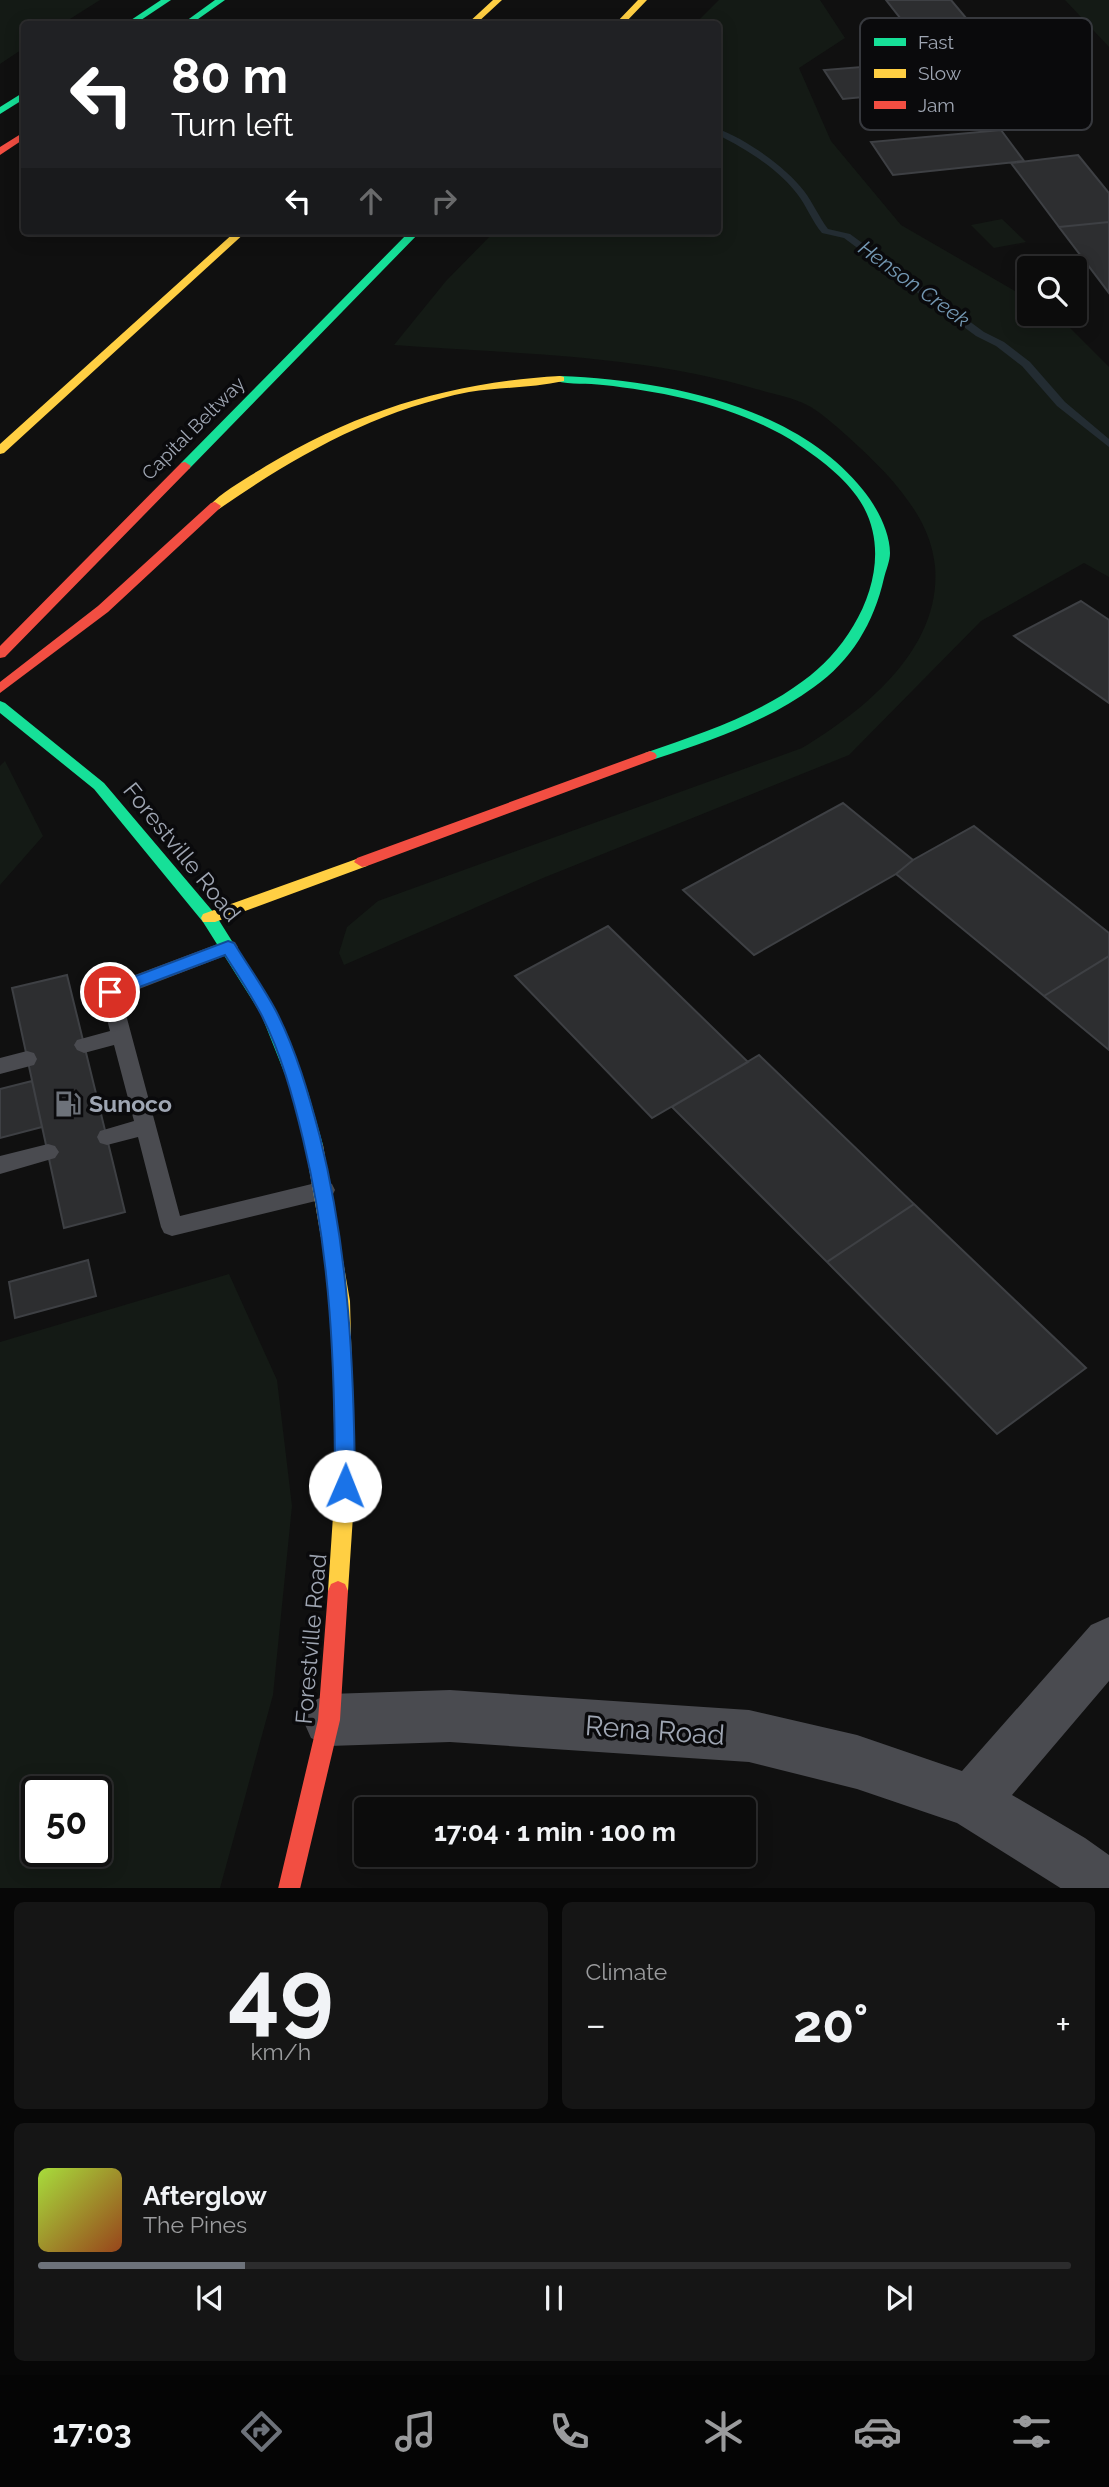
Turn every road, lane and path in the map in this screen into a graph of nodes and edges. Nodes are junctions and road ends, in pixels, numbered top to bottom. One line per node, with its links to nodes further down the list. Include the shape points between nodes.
1 (167, 0): 5 (main road)
2 (221, 0): 6 (main road)
3 (498, 0): 7 (main road)
4 (643, 0): 8 (main road)
5 (135, 21)
6 (190, 21)
7 (474, 21)
8 (622, 21)
9 (21, 97): 10 (main road)
10 (0, 111)
11 (21, 137): 12 (main road)
12 (0, 152)
13 (238, 235): 15 (main road)
14 (412, 235): 16 (main road, Capital Beltway)
15 (0, 450)
16 (0, 654)
17 (0, 689): 19 (main road, via 107,606 182,534 235,492 357,424 445,393 500,382 561,379 622,382 686,393 741,410 789,432 827,459 865,500 882,542 880,582 845,649 796,693 711,733)
18 (0, 706): 19 (main road, Forestville Road, via 72,761 121,808)
19 (209, 918): 20 (main road, Forestville Road)
20 (228, 947): 21 (lane, via 110,992); 29 (main road, Forestville Road, via 269,1013 287,1055)
21 (122, 1035): 22 (lane); 25 (lane)
22 (84, 1045)
23 (27, 1059): 24 (lane)
24 (0, 1066)
25 (146, 1126): 26 (lane); 29 (lane, via 172,1227)
26 (107, 1137)
27 (48, 1152): 28 (lane)
28 (0, 1165)
29 (324, 1190): 31 (main road, Forestville Road, via 341,1301 346,1433)
30 (1109, 1642): 32 (street)
31 (329, 1720): 32 (street, Rena Road, via 450,1716 749,1737 857,1762); 33 (main road, Forestville Road)
32 (971, 1801): 34 (street, Rena Road, via 1066,1857)
33 (289, 1888)
34 (1108, 1888)

